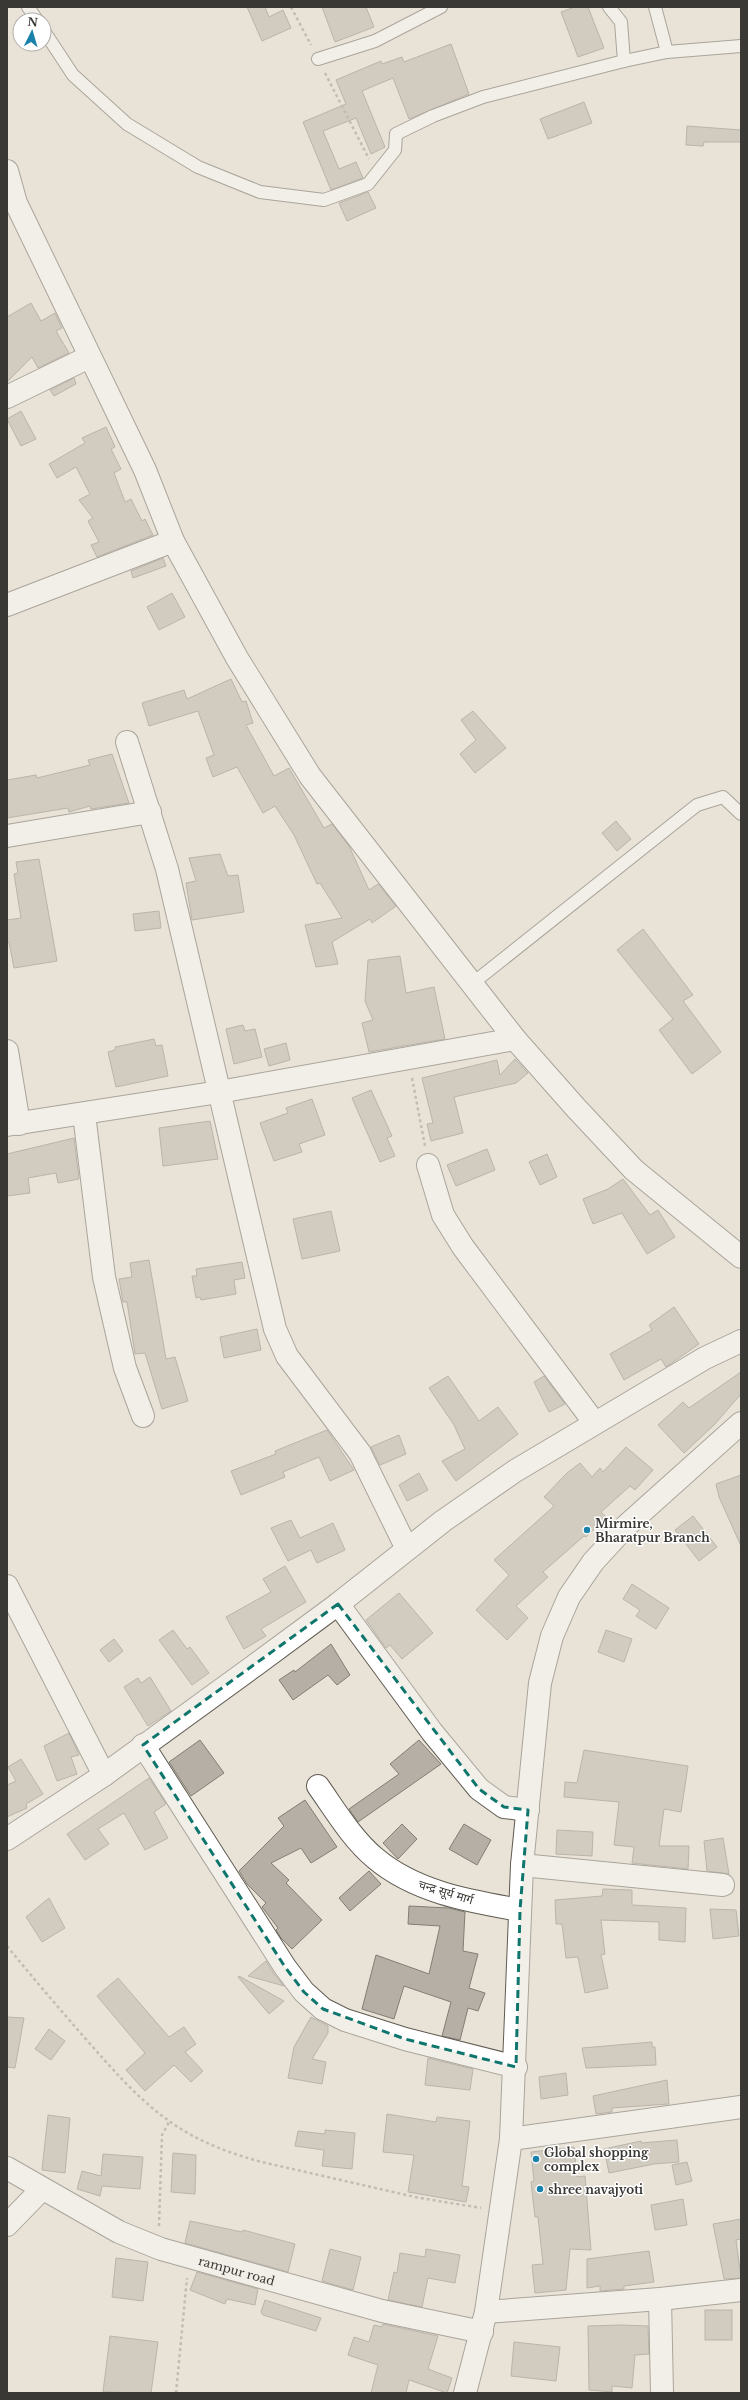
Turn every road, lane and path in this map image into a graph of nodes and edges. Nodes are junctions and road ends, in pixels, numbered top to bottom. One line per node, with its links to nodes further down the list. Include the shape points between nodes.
1 (291, 7): 8 (path)
2 (441, 7): 8 (lane, via 375,41)
3 (609, 7): 9 (lane, via 621,22)
4 (655, 7): 7 (lane)
5 (52, 43): 11 (lane, via 73,75 127,124 198,166 260,192 324,200 368,184)
6 (741, 46): 7 (lane)
7 (667, 52): 9 (lane)
8 (318, 59): 11 (path)
9 (624, 61): 11 (lane, via 483,97 433,116 396,134 396,150)
10 (7, 171): 12 (street)
11 (376, 174)
12 (12, 206): 13 (street)
13 (89, 357): 14 (street); 15 (street, via 145,470)
14 (7, 397)
15 (173, 541): 16 (street); 21 (street, via 241,664 310,776)
16 (7, 604)
17 (128, 742): 18 (street)
18 (150, 812): 20 (street); 25 (street, via 167,869)
19 (741, 814): 21 (lane, via 723,797 697,804)
20 (7, 836)
21 (473, 983): 22 (street)
22 (516, 1039): 24 (street); 29 (street, via 634,1170)
23 (7, 1050): 27 (street)
24 (409, 1058): 25 (street); 28 (path)
25 (219, 1092): 26 (street); 34 (street, via 275,1329 281,1345 360,1452)
26 (84, 1114): 27 (street); 31 (street, via 104,1277 123,1361)
27 (13, 1125)
28 (428, 1165): 32 (street, via 443,1215 463,1246)
29 (741, 1257)
30 (741, 1341): 32 (street, via 705,1358)
31 (143, 1416)
32 (594, 1422): 34 (street, via 515,1471)
33 (740, 1427): 40 (street, via 626,1526 593,1562 570,1597 552,1636 540,1683)
34 (407, 1549): 36 (street)
35 (7, 1586): 38 (street)
36 (338, 1604): 37 (street); 40 (street, via 432,1732 478,1789 504,1807)
37 (142, 1745): 38 (street); 46 (street, via 285,1967 304,1992 323,2009 345,2020 405,2039)
38 (104, 1774): 41 (street)
39 (318, 1786): 44 (street, चन्द्र सूर्य मार्ग, via 358,1839 374,1857 396,1874 425,1888)
40 (528, 1810): 42 (street)
41 (7, 1838)
42 (522, 1865): 43 (street); 44 (street)
43 (723, 1885)
44 (520, 1910): 46 (street)
45 (7, 1946): 48 (path, via 133,2093)
46 (516, 2067): 49 (street)
47 (741, 2107): 49 (street)
48 (169, 2122): 52 (path, via 194,2137 238,2156 415,2197); 54 (path, via 162,2136 158,2241)
49 (512, 2139): 52 (street)
50 (7, 2168): 51 (street, rampur road)
51 (42, 2189): 53 (street); 54 (street, rampur road, via 119,2232)
52 (501, 2212): 58 (street)
53 (7, 2225)
54 (161, 2249): 55 (street, rampur road)
55 (190, 2257): 58 (street, rampur road, via 382,2311); 59 (path)
56 (741, 2290): 57 (street, rampur road)
57 (660, 2299): 58 (street, rampur road); 61 (street)
58 (484, 2322): 60 (street)
59 (176, 2393)
60 (465, 2393)
61 (662, 2393)

